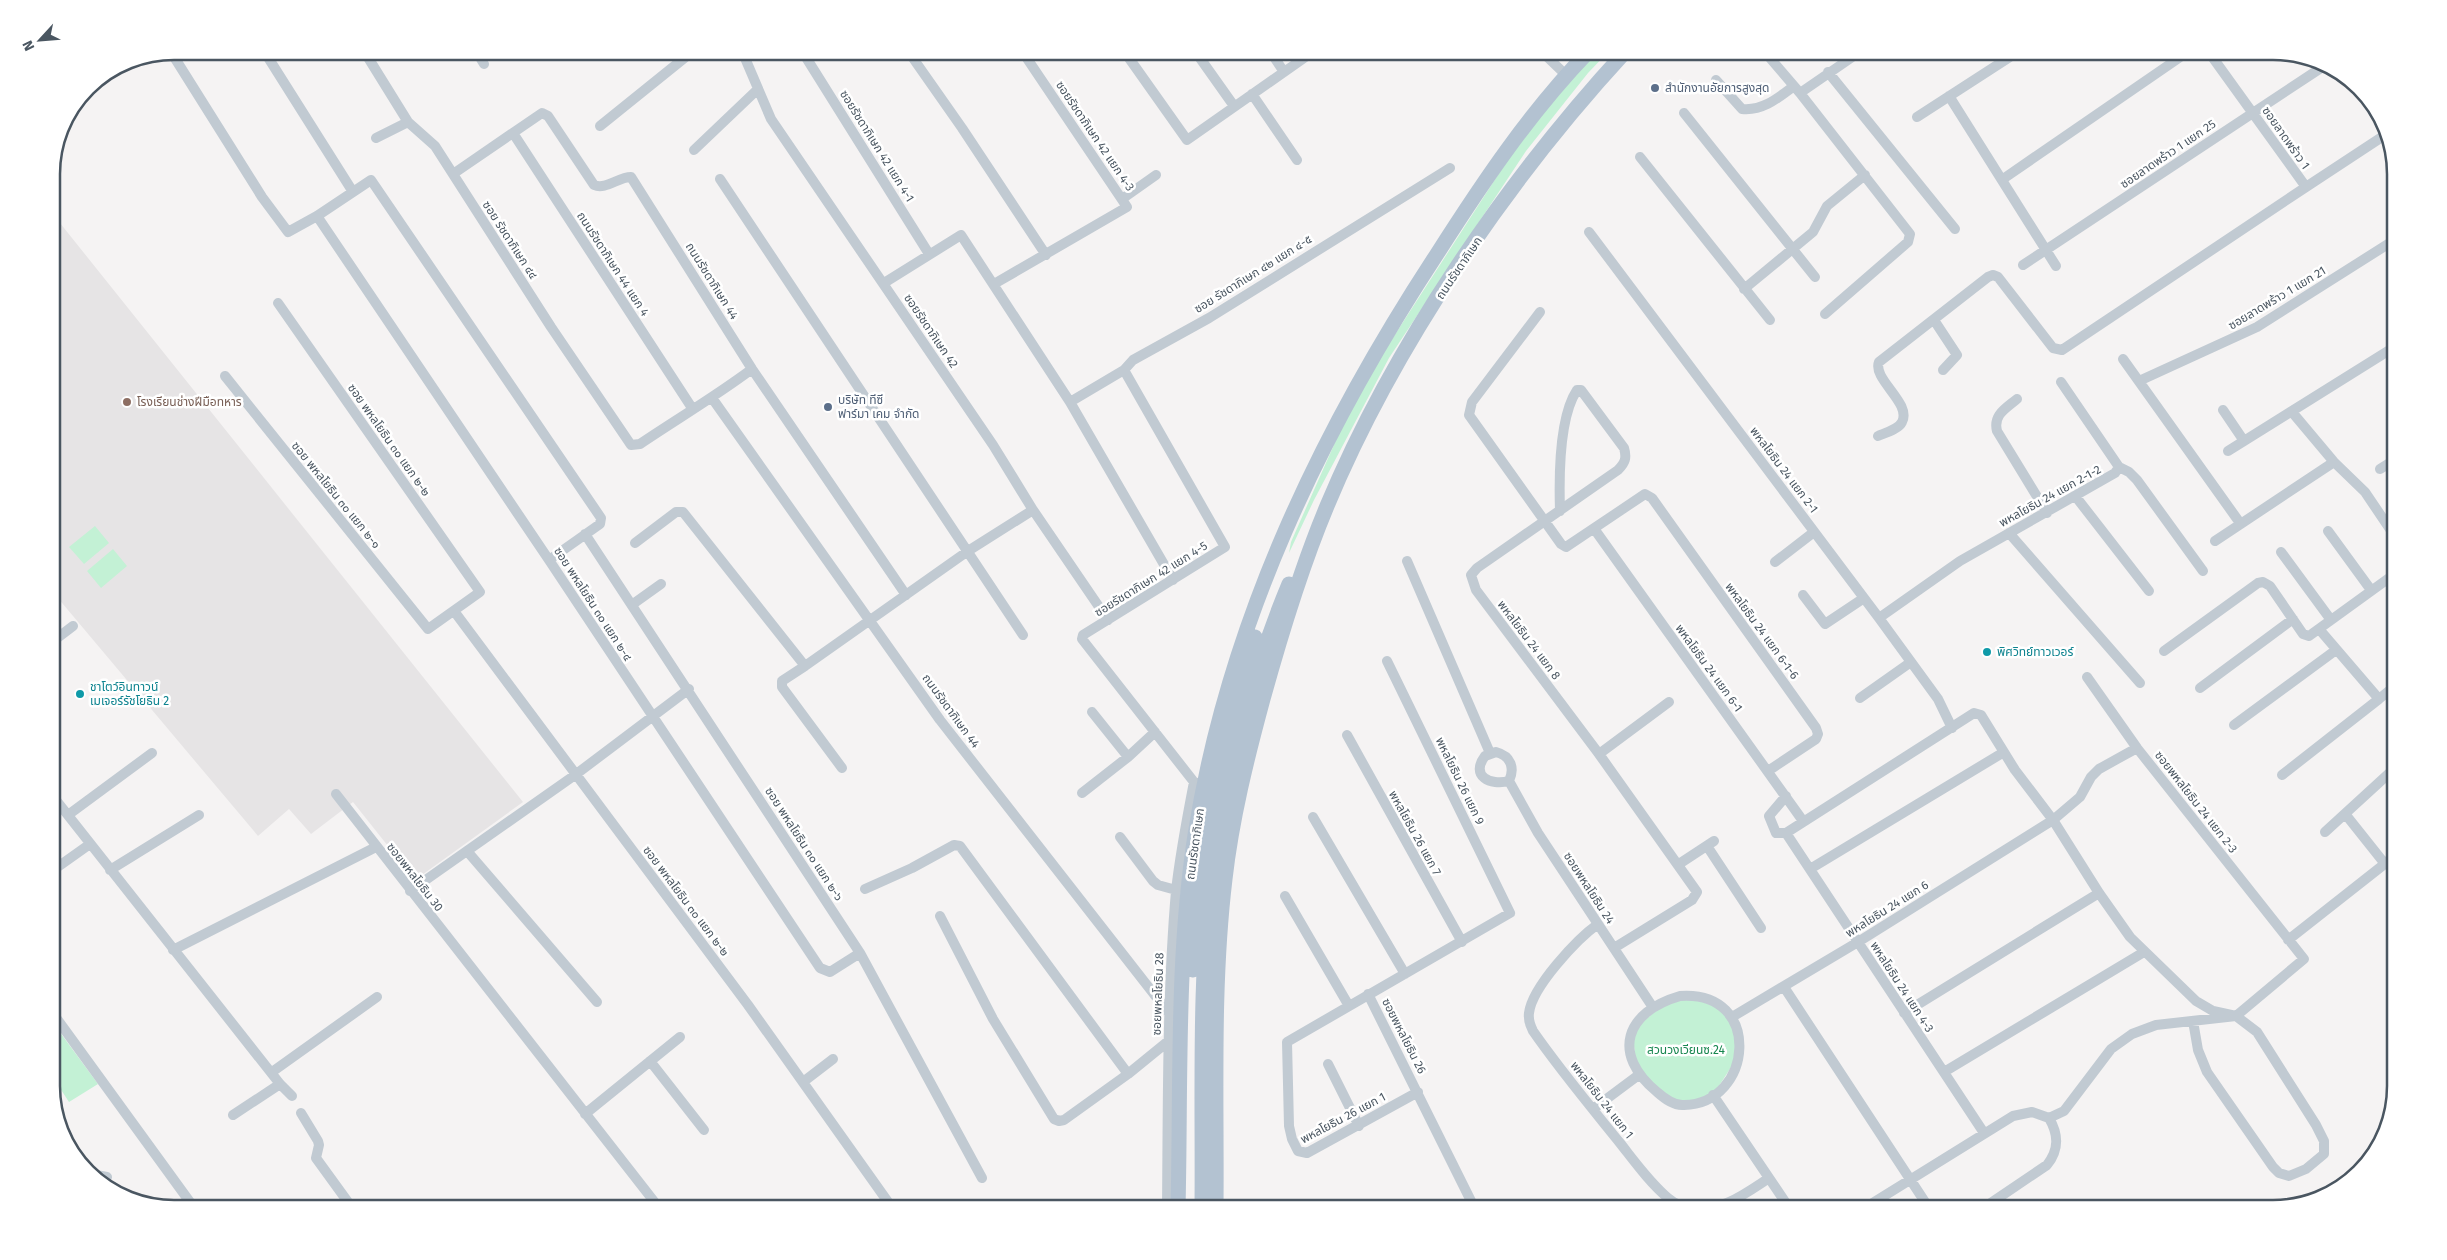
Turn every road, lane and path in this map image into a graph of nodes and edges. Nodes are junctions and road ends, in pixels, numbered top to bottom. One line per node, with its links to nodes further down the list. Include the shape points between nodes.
1 (176, 60): 53 (street, via 262,197 288,232)
2 (270, 60): 51 (street)
3 (370, 60): 36 (street, ซอย รัชดาภิเษก ๔๔)
4 (482, 60): 22 (street)
5 (682, 60): 37 (street)
6 (746, 60): 28 (street, ซอยรัชดาภิเษก 42)
7 (808, 60): 59 (street, ซอยรัชดาภิเษก 42 แยก 4-1)
8 (914, 60): 60 (street)
9 (1028, 60): 52 (street, ซอยรัชดาภิเษก 42 แยก 4-3)
10 (1130, 60): 32 (street, via 1187,140)
11 (1201, 60): 32 (street)
12 (1276, 60): 24 (street)
13 (1301, 60): 24 (street)
14 (1550, 60): 26 (street)
15 (1580, 60): 26 (main road, ถนนรัชดาภิเษก)
16 (1618, 60): 95 (main road, ถนนรัชดาภิเษก, via 1536,157 1462,263 1391,375)
17 (1772, 60): 29 (street)
18 (1847, 60): 25 (street)
19 (2005, 60): 31 (street)
20 (2176, 60): 49 (street)
21 (2215, 60): 33 (street, ซอยลาดพร้าว 1)
22 (484, 64)
23 (2318, 70): 33 (street, ซอยลาดพร้าว 1 แยก 25)
24 (1284, 72): 30 (street)
25 (1828, 72): 29 (street); 54 (street)
26 (1566, 75): 93 (main road, ถนนรัชดาภิเษก, via 1498,161 1409,295 1344,407)
27 (1716, 80): 29 (street, via 1742,109 1753,110)
28 (758, 88): 41 (street); 64 (street, ซอยรัชดาภิเษก 42, via 771,119)
29 (1797, 90): 47 (street)
30 (1252, 94): 32 (street); 43 (street)
31 (1949, 96): 35 (street); 49 (street)
32 (1234, 106)
33 (2253, 112): 50 (street, ซอยลาดพร้าว 1); 58 (street, ซอยลาดพร้าว 1 แยก 25)
34 (1684, 113): 57 (street)
35 (1917, 117)
36 (408, 122): 39 (street); 45 (street, ซอย รัชดาภิเษก ๔๔, via 428,138)
37 (600, 126)
38 (513, 132): 45 (street, ถนนรัชดาภิเษก 44); 74 (street, ถนนรัชดาภิเษก 44, via 545,113 594,185 602,186 631,176); 83 (street, ถนนรัชดาภิเษก 44 แยก 4)
39 (376, 138)
40 (2381, 138): 50 (street, ซอยลาดพร้าว 1)
41 (694, 150)
42 (1640, 157): 66 (street)
43 (1297, 160)
44 (1450, 168): 75 (street, ซอย รัชดาภิเษก ๔๒ แยก ๔-๕, via 1209,318 1133,360)
45 (453, 174): 83 (street, ซอย รัชดาภิเษก ๔๔, via 631,445 640,444)
46 (1156, 175): 52 (street)
47 (1865, 175): 57 (street, via 1827,206 1813,232); 69 (street, via 1908,230 1910,238)
48 (720, 179): 109 (street)
49 (2003, 179): 58 (street)
50 (2306, 187): 71 (street, via 2062,350 2053,348 1998,277 1993,275)
51 (353, 192): 53 (street); 106 (street, via 371,180 596,509 602,521)
52 (1122, 199): 60 (street, ซอยรัชดาภิเษก 42 แยก 4-3, via 1127,207 1124,210)
53 (317, 216): 111 (street, ซอย พหลโยธิน ๓๐ แยก ๒-๔)
54 (1956, 229)
55 (1589, 232): 104 (street, พหลโยธิน 24 แยก 2-1)
56 (2387, 245): 78 (street, ซอยลาดพร้าว 1 แยก 21, via 2257,327)
57 (1792, 248): 63 (street); 66 (street)
58 (2047, 249): 61 (street, ซอยลาดพร้าว 1 แยก 25); 62 (street)
59 (929, 254): 64 (street); 65 (street, via 961,235)
60 (1046, 255): 65 (street, ซอยรัชดาภิเษก 42 แยก 4-3)
61 (2023, 265)
62 (2056, 266)
63 (1815, 277)
64 (884, 283): 96 (street, ซอยรัชดาภิเษก 42)
65 (994, 284): 82 (street)
66 (1744, 289): 70 (street)
67 (278, 303): 124 (street, ซอย พหลโยธิน ๓๐ แยก ๒-๒, via 480,592)
68 (1540, 312): 99 (street, via 1469,409 1472,421)
69 (1824, 314)
70 (1770, 320)
71 (1934, 320): 76 (street, via 1957,355); 86 (street, via 1879,362 1878,370 1904,412 1899,426)
72 (2387, 352): 85 (street)
73 (2124, 359): 78 (street)
74 (752, 369): 80 (street); 120 (street, ถนนรัชดาภิเษก 44)
75 (1124, 370): 82 (street, ซอย รัชดาภิเษก ๔๒ แยก ๔-๕); 116 (street, ซอยรัชดาภิเษก 42 แยก 4-5, via 1225,547)
76 (1944, 370)
77 (225, 376): 124 (street, ซอย พหลโยธิน ๓๐ แยก ๒-๑, via 428,629)
78 (2139, 380): 100 (street)
79 (2061, 382): 91 (street)
80 (712, 398): 83 (street); 127 (street, ถนนรัชดาภิเษก 44)
81 (2017, 399): 98 (street, via 1996,416 1997,431)
82 (1070, 402): 116 (street)
83 (692, 408)
84 (2223, 410): 87 (street)
85 (2292, 412): 87 (street); 89 (street)
86 (1878, 436)
87 (2244, 441): 88 (street)
88 (2228, 451)
89 (2334, 462): 100 (street); 101 (street, via 2365,492)
90 (2387, 465): 92 (street)
91 (2119, 467): 94 (street, พหลโยธิน 24 แยก 2-1-2, via 2115,473); 114 (street, พหลโยธิน 24 แยก 2-1-2, via 2137,480)
92 (2380, 469)
93 (1300, 496): 165 (main road, ถนนรัชดาภิเษก, via 1270,564 1246,631); 248 (main road, ถนนรัชดาภิเษก, via 1238,695 1207,831 1192,984)
94 (2076, 497): 98 (street, พหลโยธิน 24 แยก 2-1-2); 119 (street)
95 (1326, 506): 249 (main road, ถนนรัชดาภิเษก, via 1276,616 1238,741 1219,825 1206,943); 250 (main road, ถนนรัชดาภิเษก, via 1272,668 1246,765 1229,850 1221,919 1217,1011)
96 (1033, 510): 109 (street); 128 (street, ซอยรัชดาภิเษก 42)
97 (1560, 511): 97 (street, พหลโยธิน 24 แยก 8, via 1559,481 1565,422 1570,400 1580,390 1624,448 1625,463); 99 (street, พหลโยธิน 24 แยก 8)
98 (2048, 512): 105 (street, พหลโยธิน 24 แยก 2-1-2)
99 (1546, 522): 102 (street, via 1566,547); 157 (street, พหลโยธิน 24 แยก 8, via 1471,575 1476,590)
100 (2240, 523): 107 (street)
101 (2387, 525)
102 (1595, 530): 160 (street, พหลโยธิน 24 แยก 6-1); 160 (street, พหลโยธิน 24 แยก 6-1-6, via 1645,494 1652,498 1816,728 1816,739)
103 (2328, 531): 118 (street)
104 (1814, 532): 113 (street); 122 (street, พหลโยธิน 24 แยก 2-1)
105 (2010, 533): 125 (street, พหลโยธิน 24 แยก 2-1-2, via 1960,561); 140 (street)
106 (586, 534): 111 (street); 123 (street, ซอย พหลโยธิน ๓๐ แยก ๒-๖)
107 (2215, 540)
108 (636, 543): 138 (street, via 676,512 683,512)
109 (968, 551): 120 (street); 132 (street)
110 (2281, 552): 129 (street)
111 (549, 560): 148 (street, ซอย พหลโยธิน ๓๐ แยก ๒-๔)
112 (1407, 562): 156 (street)
113 (1775, 562)
114 (2203, 571)
115 (2387, 579): 118 (street)
116 (1173, 580): 128 (street, ซอยรัชดาภิเษก 42 แยก 4-5)
117 (661, 584): 123 (street)
118 (2371, 590): 129 (street)
119 (2149, 591)
120 (906, 595): 127 (street)
121 (1803, 595): 122 (street, via 1825,624)
122 (1864, 598): 125 (street, พหลโยธิน 24 แยก 2-1)
123 (633, 604): 142 (street, ซอย พหลโยธิน ๓๐ แยก ๒-๖)
124 (454, 611): 161 (street, ซอย พหลโยธิน ๓๐ แยก ๒-๒)
125 (1880, 618): 137 (street, พหลโยธิน 24 แยก 2-1)
126 (2292, 619): 131 (street, via 2306,635); 135 (street, via 2270,586 2258,582); 141 (street)
127 (869, 620): 138 (street); 211 (street, ถนนรัชดาภิเษก 44, via 940,720)
128 (1108, 620): 151 (street, ซอยรัชดาภิเษก 42 แยก 4-5, via 1083,635 1082,639)
129 (2331, 620): 131 (street)
130 (73, 626): 133 (street)
131 (2319, 630): 134 (street)
132 (1023, 634)
133 (60, 636)
134 (2336, 650): 145 (street); 149 (street)
135 (2164, 651)
136 (1387, 661): 192 (street, พหลโยธิน 26 แยก 9)
137 (1911, 662): 144 (street); 150 (street, พหลโยธิน 24 แยก 2-1, via 1938,699)
138 (805, 666): 159 (street, via 782,681 782,688)
139 (2087, 677): 153 (street, ซอยพหลโยธิน 24 แยก 2-3)
140 (2140, 683)
141 (2200, 688)
142 (689, 689): 148 (street); 202 (street, ซอย พหลโยธิน ๓๐ แยก ๒-๖)
143 (2387, 692): 145 (street)
144 (1860, 698)
145 (2379, 698): 162 (street)
146 (1669, 702): 157 (street)
147 (1092, 712): 158 (street)
148 (652, 717): 161 (street); 202 (street, ซอย พหลโยธิน ๓๐ แยก ๒-๔, via 820,968 830,972)
149 (2234, 725)
150 (1952, 728): 154 (street, via 1977,713); 175 (street)
151 (1155, 732): 158 (street); 165 (street, ซอยรัชดาภิเษก 42 แยก 4-5)
152 (1347, 735): 197 (street, พหลโยธิน 26 แยก 7)
153 (2137, 748): 174 (street, พหลโยธิน 24 แยก 6, via 2099,769 2080,797); 196 (street, ซอยพหลโยธิน 24 แยก 2-3)
154 (2004, 752): 174 (street); 185 (street)
155 (152, 753): 171 (street)
156 (1490, 753): 164 (street, ซอยพหลโยธิน 24, via 1507,757 1512,769); 164 (street, via 1481,761 1484,778 1495,783)
157 (1599, 754): 182 (street, พหลโยธิน 24 แยก 8)
158 (1128, 758): 166 (street)
159 (842, 768)
160 (1768, 771): 168 (street, พหลโยธิน 24 แยก 6-1)
161 (575, 775): 181 (street); 226 (street, ซอย พหลโยธิน ๓๐ แยก ๒-๒)
162 (2282, 775)
163 (2387, 775): 170 (street)
164 (1509, 781): 194 (street, ซอยพหลโยธิน 24, via 1538,834)
165 (1199, 784): 188 (street, ซอยพหลโยธิน 28); 216 (main road, ถนนรัชดาภิเษก, via 1185,923)
166 (1082, 793)
167 (336, 794): 180 (street)
168 (1786, 796): 175 (street, พหลโยธิน 24 แยก 6-1); 176 (street, พหลโยธิน 24 แยก 4-3, via 1774,808 1769,819 1776,833)
169 (60, 806): 171 (street)
170 (2346, 814): 177 (street); 183 (street)
171 (68, 816): 179 (street)
172 (199, 816): 186 (street)
173 (1313, 817): 203 (street)
174 (2053, 820): 190 (street); 198 (street, พหลโยธิน 24 แยก 6)
175 (1803, 821): 176 (street)
176 (1788, 832): 185 (street, พหลโยธิน 24 แยก 4-3)
177 (2325, 832)
178 (1120, 836): 188 (street, via 1153,881)
179 (90, 844): 184 (street); 186 (street)
180 (376, 847): 189 (street, ซอยพหลโยธิน 30); 200 (street, ซอยพหลโยธิน 30)
181 (467, 852): 189 (street); 207 (street)
182 (1679, 864): 195 (street, via 1711,844); 199 (street, พหลโยธิน 24 แยก 8, via 1698,892 1696,897)
183 (2385, 864): 196 (street)
184 (60, 866)
185 (1810, 869): 198 (street, พหลโยธิน 24 แยก 4-3)
186 (110, 870): 200 (street)
187 (865, 889): 224 (street, via 954,845 960,846)
188 (1176, 890): 211 (street, ซอยพหลโยธิน 28)
189 (410, 891): 233 (street, ซอยพหลโยธิน 30)
190 (2098, 893): 201 (street); 210 (street)
191 (1285, 896): 208 (street)
192 (1510, 912): 197 (street, ซอยพหลโยธิน 26)
193 (940, 916): 224 (street, via 993,1019 1054,1119 1064,1120)
194 (1598, 924): 199 (street, ซอยพหลโยธิน 24); 231 (street, พหลโยธิน 24 แยก 1, via 1547,978 1529,1011 1528,1020)
195 (1761, 928)
196 (2288, 940): 212 (street, ซอยพหลโยธิน 24 แยก 2-3, via 2304,959)
197 (1462, 942): 203 (street, ซอยพหลโยธิน 26)
198 (1858, 942): 204 (street, พหลโยธิน 24 แยก 6); 210 (street, พหลโยธิน 24 แยก 4-3)
199 (1614, 948): 209 (street, ซอยพหลโยธิน 24)
200 (173, 950): 222 (street)
201 (2144, 952): 212 (street, via 2196,1001 2213,1011); 223 (street)
202 (860, 953): 239 (street, ซอย พหลโยธิน ๓๐ แยก ๒-๖)
203 (1405, 974): 205 (street, ซอยพหลโยธิน 26)
204 (1784, 987): 213 (street, พหลโยธิน 24 แยก 6); 241 (street)
205 (1368, 994): 208 (street); 228 (street, ซอยพหลโยธิน 26)
206 (377, 997): 222 (street)
207 (596, 1002)
208 (1349, 1006): 236 (street, พหลโยธิน 26 แยก 1, via 1287,1042 1289,1126 1298,1151 1308,1153)
209 (1652, 1006): 213 (street, via 1688,995 1710,1001); 225 (street, via 1637,1022 1629,1039 1630,1055)
210 (1904, 1013): 223 (street, พหลโยธิน 24 แยก 4-3)
211 (1169, 1016): 216 (street, ถนนรัชดาภิเษก 44); 218 (street, ซอยพหลโยธิน 28)
212 (2236, 1016): 214 (street); 214 (street, via 2257,1032 2324,1141 2324,1154 2306,1169 2289,1176 2279,1174 2273,1167 2215,1086 2202,1060)
213 (1732, 1017): 229 (street, via 1739,1039 1739,1058 1727,1082)
214 (2193, 1021): 235 (street, via 2146,1027 2120,1042 2103,1058 2064,1110)
215 (60, 1026): 242 (street)
216 (1182, 1030): 218 (street); 247 (main road, ถนนรัชดาภิเษก)
217 (680, 1036): 220 (street)
218 (1169, 1042): 224 (street); 246 (street, ซอยพหลโยธิน 28)
219 (833, 1059): 226 (street)
220 (650, 1061): 233 (street); 237 (street)
221 (1328, 1064): 236 (street)
222 (272, 1072): 227 (street)
223 (1944, 1072): 238 (street, พหลโยธิน 24 แยก 4-3)
224 (1128, 1074)
225 (1640, 1074): 229 (street, via 1653,1089 1674,1104 1689,1105); 231 (street)
226 (803, 1082): 245 (street, ซอย พหลโยธิน ๓๐ แยก ๒-๒)
227 (280, 1084): 230 (street); 234 (street)
228 (1418, 1092): 236 (street, พหลโยธิน 26 แยก 1); 251 (street, ซอยพหลโยธิน 26)
229 (1713, 1095): 240 (street)
230 (292, 1096)
231 (1593, 1109): 252 (street, พหลโยธิน 24 แยก 1, via 1660,1191)
232 (301, 1113): 243 (street, via 318,1141 316,1158)
233 (585, 1114): 244 (street, ซอยพหลโยธิน 30)
234 (233, 1115)
235 (2049, 1118): 238 (street, via 2024,1112); 257 (street, via 2057,1144 2055,1155 2047,1165)
236 (1359, 1126)
237 (704, 1130)
238 (1984, 1133): 241 (street)
239 (982, 1178)
240 (1769, 1178): 253 (street, พหลโยธิน 24 แยก 1); 254 (street)
241 (1910, 1179): 255 (street); 256 (street)
242 (188, 1200)
243 (346, 1200)
244 (653, 1200)
245 (887, 1200)
246 (1167, 1200)
247 (1178, 1200)
248 (1188, 1200)
249 (1202, 1200)
250 (1216, 1200)
251 (1471, 1200)
252 (1672, 1200)
253 (1733, 1200)
254 (1784, 1200)
255 (1876, 1200)
256 (1924, 1200)
257 (1995, 1200)

